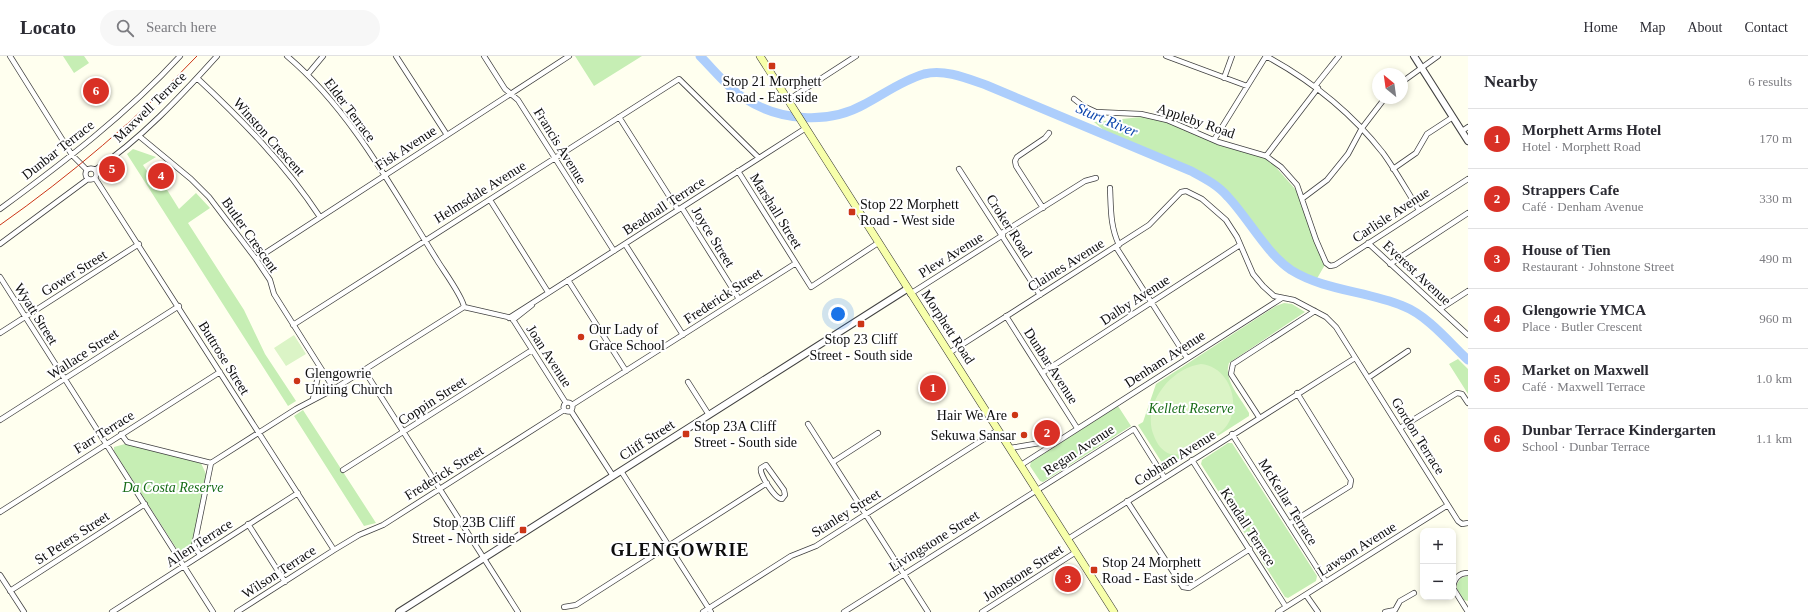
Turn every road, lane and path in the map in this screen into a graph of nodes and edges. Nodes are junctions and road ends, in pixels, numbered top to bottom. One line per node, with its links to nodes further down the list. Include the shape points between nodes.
1 (10, 56): 39 (street)
2 (180, 56): 39 (street, Dunbar Terrace)
3 (217, 56): 20 (street, Maxwell Terrace)
4 (287, 56): 18 (street, Elder Terrace)
5 (323, 56): 18 (street)
6 (396, 56): 35 (street)
7 (484, 56): 24 (street, Francis Avenue)
8 (569, 56): 24 (street, Fisk Avenue)
9 (760, 56): 26 (main road, Morphett Road)
10 (856, 56): 26 (street)
11 (1166, 56): 21 (street)
12 (1232, 56): 21 (street)
13 (1266, 56): 22 (street); 23 (street)
14 (1414, 56): 17 (street)
15 (1438, 56): 17 (street)
16 (1338, 58): 23 (street)
17 (1421, 67): 19 (street); 28 (street)
18 (308, 74): 48 (street, Elder Terrace, via 343,114)
19 (1408, 77)
20 (197, 78): 36 (street, Maxwell Terrace); 61 (street, Winston Crescent, via 271,152 304,192)
21 (1224, 78): 22 (street)
22 (1247, 86): 37 (street)
23 (1316, 87): 31 (street); 40 (street)
24 (511, 94): 35 (street, Fisk Avenue); 41 (street, Francis Avenue, via 518,100)
25 (1074, 99): 37 (street, Appleby Road, via 1096,112 1141,114 1167,120)
26 (788, 100): 30 (main road, Morphett Road)
27 (1380, 104): 31 (street)
28 (1453, 116): 33 (street); 44 (street, via 1427,134 1416,153)
29 (619, 117): 41 (street, Helmsdale Avenue); 42 (street, Helmsdale Avenue, via 680,80); 58 (street, Joyce Street)
30 (804, 126): 42 (street, Beadnall Terrace); 68 (main road, Morphett Road)
31 (1362, 128): 44 (street); 54 (street, via 1348,154 1327,180)
32 (1468, 128): 33 (street)
33 (1462, 131): 38 (street)
34 (1049, 133): 56 (street, via 1017,156 1015,161)
35 (447, 135): 48 (street, Fisk Avenue)
36 (139, 136): 45 (street, Maxwell Terrace); 72 (street, Butler Crescent, via 208,196)
37 (1214, 140): 40 (street, Appleby Road)
38 (1468, 141)
39 (72, 155): 47 (street); 57 (street, Dunbar Terrace)
40 (1266, 156): 54 (street, Appleby Road, via 1281,167 1297,185)
41 (554, 158): 55 (street, Helmsdale Avenue); 71 (street, Francis Avenue)
42 (758, 158): 46 (street, Beadnall Terrace)
43 (959, 169): 62 (street, Croker Road)
44 (1393, 169): 59 (street)
45 (95, 170): 47 (street, via 90,169); 49 (street)
46 (738, 171): 58 (street, Beadnall Terrace); 73 (street, Marshall Street)
47 (87, 175): 49 (street); 65 (street, via 74,188)
48 (383, 176): 61 (street, Fisk Avenue); 63 (street, Elder Terrace)
49 (95, 178): 66 (street, Buttrose Street)
50 (1096, 178): 56 (street, Plew Avenue, via 1085,181)
51 (1468, 179): 59 (street, Carlisle Avenue)
52 (1110, 188): 70 (street, via 1111,224)
53 (1190, 192): 69 (street, Gordon Terrace, via 1213,207 1226,220); 70 (street, Claines Avenue, via 1181,192 1149,225)
54 (1303, 198): 74 (street, Appleby Road)
55 (490, 200): 63 (street, Helmsdale Avenue); 80 (street)
56 (1043, 208): 62 (street, Plew Avenue)
57 (0, 209)
58 (680, 209): 67 (street, Beadnall Terrace); 83 (street, Joyce Street)
59 (1419, 210): 64 (street, Carlisle Avenue)
60 (1468, 214): 75 (street)
61 (320, 217): 72 (street, Fisk Avenue)
62 (1002, 234): 78 (street, Plew Avenue); 81 (street, Croker Road)
63 (425, 240): 86 (street, Elder Terrace); 92 (street, Helmsdale Avenue)
64 (1368, 243): 74 (street, Carlisle Avenue, via 1335,265 1330,266); 75 (street, Everest Avenue)
65 (0, 244)
66 (139, 244): 85 (street, Buttrose Street); 90 (street, Gower Street)
67 (625, 244): 71 (street, Beadnall Terrace); 94 (street)
68 (878, 244): 73 (street, via 811,286); 78 (main road, Morphett Road)
69 (1240, 245): 82 (street, Gordon Terrace, via 1253,274 1274,296); 84 (street, Dalby Avenue)
70 (1117, 246): 81 (street, Claines Avenue); 84 (street)
71 (614, 251): 77 (street, Beadnall Terrace)
72 (256, 259): 92 (street, Butler Crescent)
73 (796, 263): 83 (street, Frederick Street)
74 (1326, 263)
75 (1390, 264): 87 (street, Everest Avenue)
76 (0, 277): 90 (street, Wyatt Street)
77 (568, 280): 80 (street, Beadnall Terrace); 103 (street)
78 (909, 291): 98 (main road, Morphett Road); 116 (street, Cliff Street)
79 (1468, 291): 87 (street)
80 (548, 292): 91 (street, Beadnall Terrace)
81 (1040, 295): 89 (street, Claines Avenue)
82 (1282, 298): 88 (street, Gordon Terrace, via 1294,300); 99 (street, Denham Avenue)
83 (739, 299): 94 (street, Frederick Street)
84 (1151, 303): 99 (street); 105 (street, Dalby Avenue)
85 (178, 306): 104 (street, Buttrose Street); 107 (street, Wallace Street)
86 (464, 307): 91 (street); 102 (street)
87 (1440, 309): 95 (street, Everest Avenue)
88 (1315, 311): 100 (street, Gordon Terrace, via 1336,327); 117 (street, via 1233,364 1231,374)
89 (1006, 316): 98 (street, Claines Avenue); 105 (street, Dunbar Avenue)
90 (25, 317): 93 (street, Gower Street); 107 (street, Wyatt Street)
91 (511, 319): 96 (street, Joan Avenue)
92 (293, 325): 101 (street, Butler Crescent)
93 (0, 333)
94 (683, 334): 103 (street, Frederick Street)
95 (1468, 335)
96 (532, 350): 113 (street, Joan Avenue); 123 (street, Coppin Street)
97 (1408, 351): 106 (street)
98 (949, 353): 122 (main road, Morphett Road)
99 (1187, 358): 120 (street, Denham Avenue)
100 (1355, 358): 106 (street, Gordon Terrace); 110 (street, Cobham Avenue)
101 (320, 366): 109 (street, Butler Crescent); 111 (street)
102 (364, 370): 109 (street); 123 (street)
103 (626, 371): 113 (street, Frederick Street)
104 (220, 372): 124 (street, Buttrose Street); 126 (street, Farr Terrace)
105 (1042, 373): 120 (street, Dunbar Avenue)
106 (1368, 378): 121 (street, Gordon Terrace)
107 (65, 379): 118 (street, Wallace Street); 129 (street, Wyatt Street)
108 (688, 382): 116 (street)
109 (334, 389): 111 (street)
110 (1296, 393): 117 (street, Cobham Avenue); 150 (street, via 1351,480 1350,486)
111 (313, 399): 124 (street)
112 (1468, 403): 121 (street, via 1462,394 1456,393)
113 (569, 404): 114 (street, via 563,407); 115 (street)
114 (564, 410): 115 (street); 140 (street, Frederick Street)
115 (571, 411): 137 (street)
116 (709, 415): 136 (street, Cliff Street)
117 (1259, 417): 127 (street, Cobham Avenue)
118 (0, 420)
119 (808, 424): 132 (street)
120 (1077, 428): 128 (street, Denham Avenue)
121 (1400, 428): 145 (street, Gordon Terrace)
122 (998, 430): 130 (main road, Morphett Road); 147 (street, Stanley Street)
123 (403, 432): 135 (street, Coppin Street); 140 (street)
124 (259, 433): 133 (street); 142 (street, Buttrose Street)
125 (878, 433): 132 (street)
126 (121, 434): 129 (street, Farr Terrace); 133 (street, via 127,442)
127 (1232, 434): 131 (street, Cobham Avenue); 150 (street, McKellar Terrace)
128 (1061, 439): 130 (street, Denham Avenue); 134 (street, Denham Avenue)
129 (106, 443): 144 (street, Wyatt Street); 146 (street, Farr Terrace)
130 (1010, 448): 134 (main road, Morphett Road)
131 (1192, 460): 138 (street, Cobham Avenue); 153 (street, Kendall Terrace)
132 (833, 462): 147 (street)
133 (211, 463): 156 (street, via 194,546)
134 (1021, 465): 141 (main road, Morphett Road)
135 (343, 470)
136 (621, 471): 137 (street, Cliff Street); 152 (street)
137 (613, 476): 157 (street, Cliff Street)
138 (1164, 477): 141 (street, Regan Avenue, via 1134,428); 143 (street, Cobham Avenue)
139 (767, 483): 139 (street, via 760,470 766,465 784,490 784,498 778,498); 152 (street)
140 (440, 489): 154 (street, Frederick Street, via 383,525); 157 (street)
141 (1037, 490): 151 (main road, Morphett Road); 159 (street, Livingstone Street)
142 (298, 493): 149 (street, Allen Terrace); 154 (street, Buttrose Street)
143 (1127, 501): 151 (street, Cobham Avenue); 153 (street, via 1183,587 1188,588)
144 (145, 504): 158 (street, Wyatt Street); 164 (street, St Peters Street)
145 (1448, 505): 148 (street, Gordon Terrace, via 1462,524); 163 (street, Lawson Avenue)
146 (0, 512)
147 (865, 514): 159 (street); 170 (street, Stanley Street, via 816,546 791,556)
148 (1468, 523)
149 (248, 524): 156 (street, Allen Terrace); 162 (street)
150 (1289, 524): 163 (street, McKellar Terrace)
151 (1068, 539): 155 (main road, Morphett Road)
152 (669, 544): 168 (street, via 576,605); 170 (street)
153 (1250, 549): 169 (street, Kendall Terrace)
154 (334, 550): 162 (street, Wilson Terrace)
155 (1076, 552): 181 (street, Johnstone Street); 182 (main road, Morphett Road)
156 (200, 555): 158 (street, Allen Terrace)
157 (484, 558): 176 (street, Cliff Street); 177 (street)
158 (184, 566): 173 (street, Allen Terrace); 174 (street, Wyatt Street)
159 (903, 573): 179 (street, Livingstone Street); 180 (street)
160 (1468, 573): 167 (street, via 1459,575 1454,583 1454,588)
161 (0, 575): 164 (street)
162 (285, 582): 175 (street, Wilson Terrace)
163 (1326, 582): 166 (street, Lawson Avenue)
164 (10, 591): 172 (street)
165 (1414, 593): 171 (street, via 1400,601)
166 (1306, 595): 169 (street, Lawson Avenue); 184 (street)
167 (1466, 605): 186 (street)
168 (564, 607)
169 (1286, 607): 183 (street, Lawson Avenue)
170 (710, 610): 178 (street, Stanley Street)
171 (1397, 611): 185 (street)
172 (24, 612)
173 (112, 612)
174 (213, 612)
175 (237, 612)
176 (399, 612)
177 (518, 612)
178 (703, 612)
179 (844, 612)
180 (928, 612)
181 (982, 612)
182 (1114, 612)
183 (1278, 612)
184 (1318, 612)
185 (1385, 612)
186 (1468, 612)

